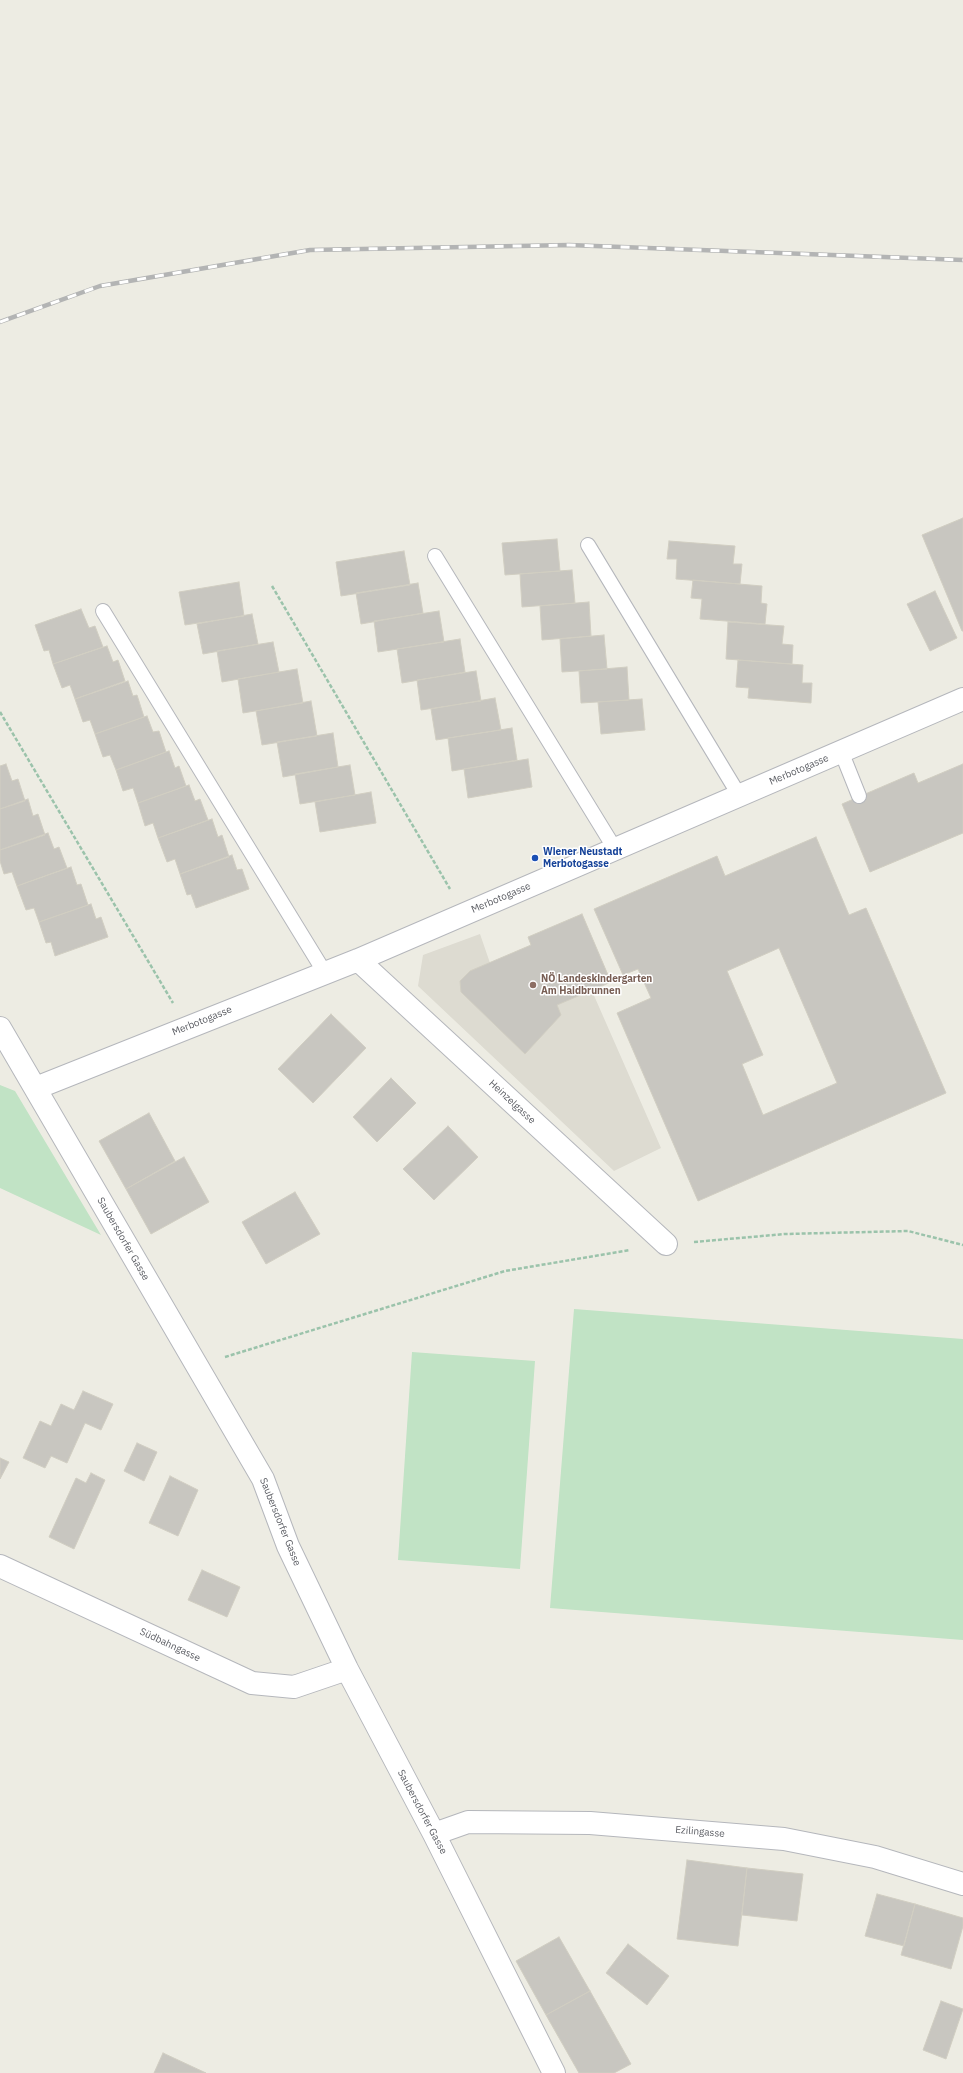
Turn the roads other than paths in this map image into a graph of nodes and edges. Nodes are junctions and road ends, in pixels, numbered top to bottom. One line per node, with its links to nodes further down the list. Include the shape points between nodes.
1 (588, 545): 6 (lane)
2 (435, 556): 8 (lane)
3 (102, 611): 10 (lane)
4 (963, 699): 5 (street, Merbotogasse)
5 (841, 752): 6 (street, Merbotogasse); 7 (lane)
6 (739, 795): 8 (street, Merbotogasse)
7 (860, 796)
8 (615, 849): 9 (street, Merbotogasse)
9 (358, 960): 10 (street, Merbotogasse); 13 (street, Heinzelgasse)
10 (325, 972): 12 (street, Merbotogasse)
11 (0, 1028): 12 (street, Saubersdorfer Gasse)
12 (36, 1088): 15 (street, Saubersdorfer Gasse, via 263,1478 288,1546)
13 (666, 1244)
14 (0, 1566): 15 (street, Südbahngasse, via 252,1683 294,1688)
15 (347, 1669): 16 (street, Saubersdorfer Gasse)
16 (434, 1834): 17 (street, Ezilingasse, via 468,1822 590,1823 784,1839 875,1857); 18 (street, Saubersdorfer Gasse)
17 (963, 1884)
18 (554, 2073)

